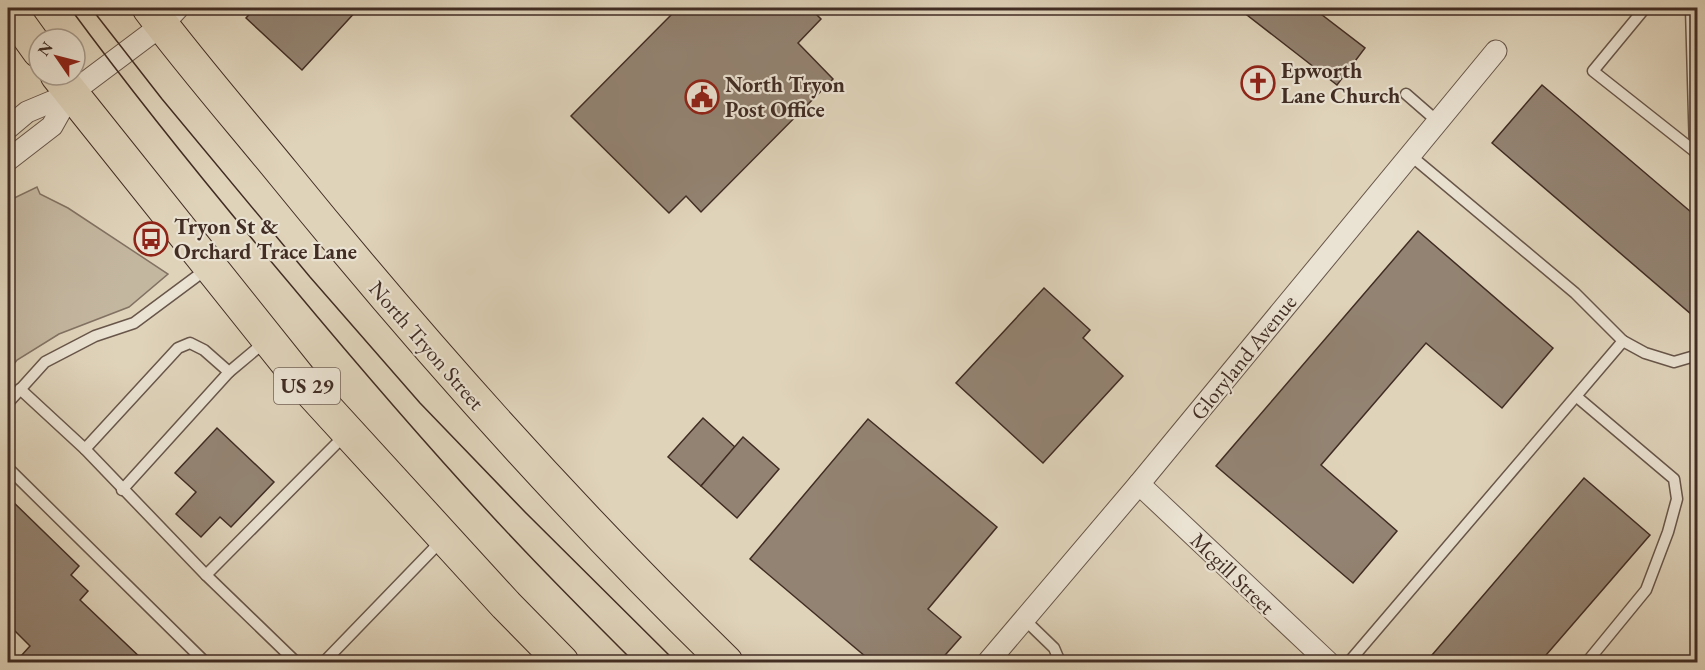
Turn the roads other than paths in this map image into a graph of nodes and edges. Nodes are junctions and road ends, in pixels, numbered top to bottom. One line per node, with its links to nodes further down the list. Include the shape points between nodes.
1 (8, 8): 5 (main road)
2 (1645, 8): 14 (lane, via 1593,71)
3 (1691, 8): 14 (lane)
4 (163, 13): 7 (street); 37 (main road, North Tryon Street, via 349,254 519,450 639,578)
5 (27, 34)
6 (1497, 51): 12 (street, Gloryland Avenue)
7 (87, 67)
8 (59, 87): 13 (street)
9 (62, 87): 16 (street, via 52,126)
10 (65, 87): 17 (main road, US 29)
11 (1406, 94): 12 (lane)
12 (1437, 121): 15 (street, Gloryland Avenue)
13 (8, 128)
14 (1696, 153)
15 (1410, 155): 19 (lane, via 1575,293); 28 (street, Gloryland Avenue)
16 (8, 160)
17 (210, 267): 18 (main road, US 29); 22 (lane, via 134,323 95,336 45,362)
18 (268, 339): 21 (lane); 25 (main road, US 29)
19 (1623, 340): 20 (lane, via 1674,362); 23 (lane)
20 (1698, 355)
21 (229, 372): 26 (lane, via 190,343 178,348); 29 (lane)
22 (20, 389): 24 (lane); 26 (lane)
23 (1577, 397): 41 (lane); 42 (lane, via 1674,479 1677,499 1646,590)
24 (8, 403)
25 (348, 433): 30 (main road, US 29); 31 (lane)
26 (85, 449): 29 (lane)
27 (8, 468): 33 (lane)
28 (1139, 484): 32 (street, Gloryland Avenue); 40 (street, Mcgill Street)
29 (122, 490): 31 (lane)
30 (444, 537): 35 (lane); 36 (main road, US 29)
31 (206, 575): 34 (lane)
32 (1024, 619): 38 (street, Gloryland Avenue); 39 (lane, via 1054,648)
33 (205, 663)
34 (296, 663)
35 (324, 663)
36 (562, 663)
37 (726, 663)
38 (988, 663)
39 (1060, 663)
40 (1328, 663)
41 (1349, 663)
42 (1587, 663)

